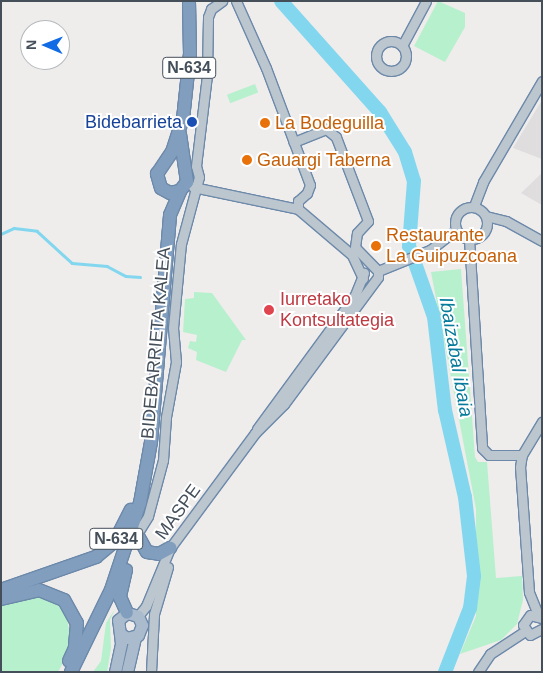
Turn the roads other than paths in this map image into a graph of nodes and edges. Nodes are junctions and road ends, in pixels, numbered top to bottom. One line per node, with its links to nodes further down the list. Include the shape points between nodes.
1 (189, 1): 7 (highway, N-634, via 188,87)
2 (222, 1): 11 (street, BIDEBARRIETA KALEA, via 209,12 207,74 196,166)
3 (426, 1): 5 (street)
4 (235, 2): 8 (street, via 244,15)
5 (402, 46)
6 (542, 81): 13 (street, via 483,182)
7 (180, 134): 9 (highway); 10 (highway)
8 (293, 142): 14 (street, via 310,185 308,194 298,201); 20 (street, via 326,129 336,137 368,221 357,233 355,247)
9 (164, 164): 10 (highway, via 177,162); 12 (highway, via 158,170 157,179)
10 (186, 169): 11 (highway)
11 (190, 186): 12 (highway); 14 (street); 15 (highway); 27 (street, BIDEBARRIETA KALEA, via 173,328 176,362 166,417 163,460 148,516)
12 (165, 191): 15 (highway)
13 (474, 206): 16 (street); 17 (street, via 460,211 455,220)
14 (298, 209): 21 (street, via 352,255)
15 (170, 215): 22 (highway, BIDEBARRIETA KALEA / N-634)
16 (486, 216): 18 (street, via 486,231); 19 (street, via 506,221)
17 (456, 230): 18 (street); 20 (street, via 430,250)
18 (469, 239): 25 (street, via 482,448 489,455)
19 (542, 241)
20 (377, 269): 21 (street, MASPE, via 367,268); 24 (street, MASPE, via 376,281 284,404)
21 (362, 282): 24 (street, MASPE)
22 (153, 418): 26 (highway, BIDEBARRIETA KALEA / N-634); 29 (highway, N-634, via 136,494 115,540 96,557)
23 (542, 422): 25 (street)
24 (255, 433): 28 (street, MASPE)
25 (522, 455): 30 (street)
26 (145, 481): 27 (highway, via 147,496); 40 (highway, N-634, via 125,554)
27 (139, 533): 28 (highway, via 147,552 159,554); 32 (highway, via 121,589)
28 (173, 544): 32 (street, MASPE, via 146,606); 43 (street, via 154,614)
29 (1, 590)
30 (529, 592): 33 (street); 34 (street)
31 (1, 599): 39 (highway, via 39,590 64,600 77,623 78,635)
32 (132, 615): 37 (main road, via 118,620); 38 (main road, via 142,625)
33 (525, 618): 34 (street, via 530,615); 35 (street)
34 (540, 618)
35 (525, 631): 36 (street, via 530,634); 44 (street, via 490,654)
36 (541, 631)
37 (121, 634): 38 (main road); 41 (main road)
38 (135, 637): 42 (main road)
39 (64, 672)
40 (71, 672)
41 (115, 672)
42 (127, 672)
43 (151, 672)
44 (478, 672)

